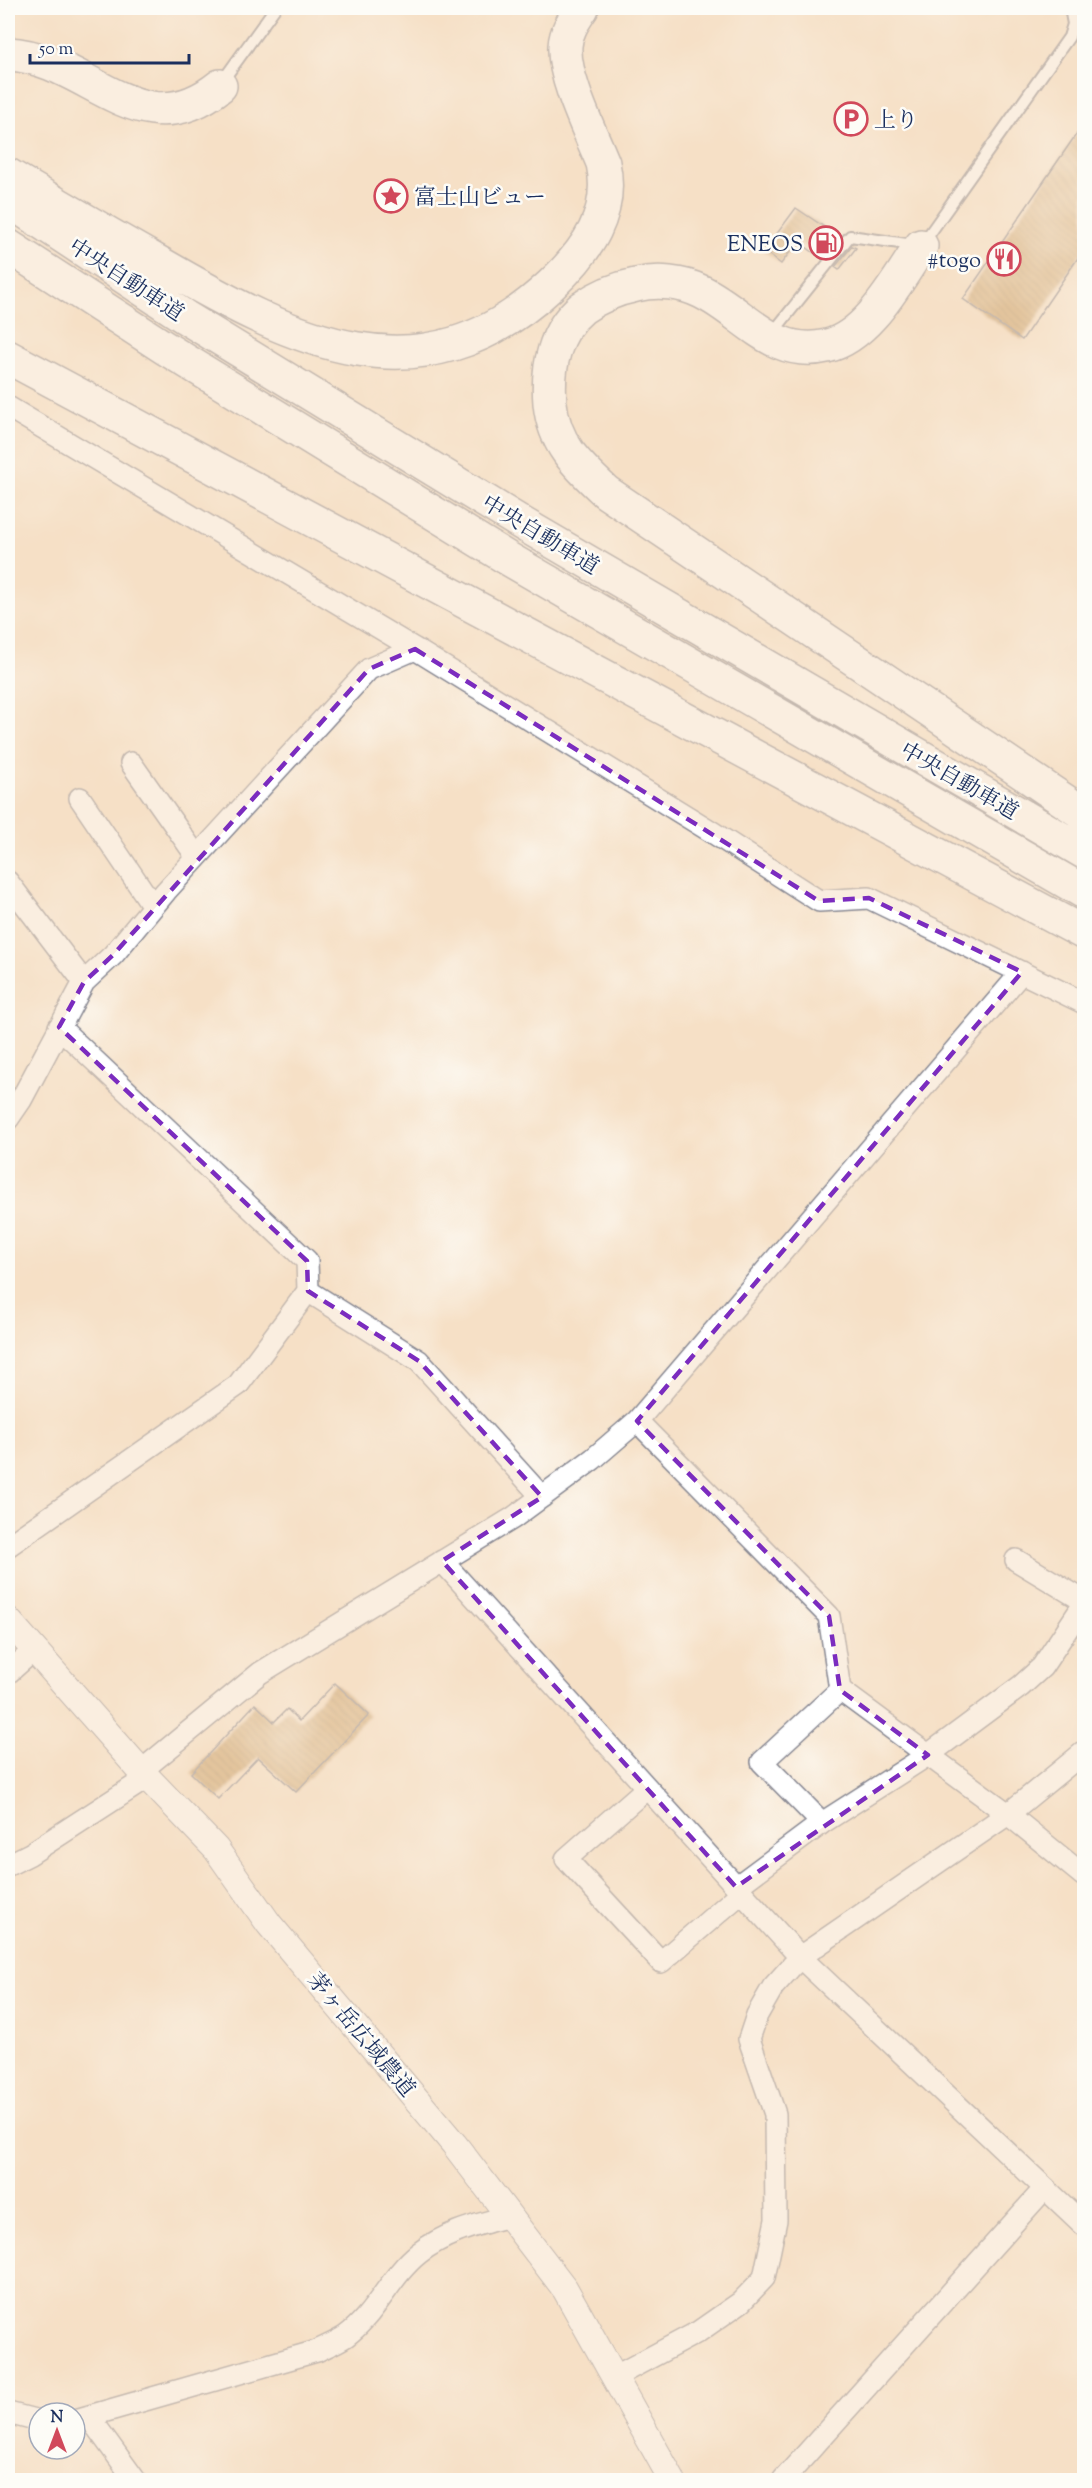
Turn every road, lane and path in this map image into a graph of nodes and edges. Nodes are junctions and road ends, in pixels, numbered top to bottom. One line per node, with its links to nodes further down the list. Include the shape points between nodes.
1 (275, 8): 5 (lane)
2 (582, 8): 6 (highway, via 568,29 566,68 603,162 606,198 600,221 574,260 531,304 471,339 433,349 395,352 319,342 198,286)
3 (1070, 8): 9 (lane, via 1073,24 1069,37)
4 (8, 54): 5 (highway, via 55,64 129,104 146,109 187,105)
5 (220, 86)
6 (8, 175)
7 (8, 200): 17 (highway, 中央自動車道, via 185,317 523,524)
8 (8, 246): 20 (highway, 中央自動車道, via 165,348 507,558)
9 (921, 246): 10 (highway, via 883,301 849,337 829,346 804,350); 10 (lane, via 850,236)
10 (770, 337): 16 (highway, via 702,292 682,285 642,284 595,298 573,316 559,338 551,362 552,417 560,442 579,468 606,492)
11 (8, 357): 22 (highway)
12 (8, 407): 13 (street)
13 (415, 649): 18 (street, via 369,669); 23 (street, via 819,901 869,898)
14 (131, 763): 18 (street)
15 (80, 798): 21 (street)
16 (1084, 814)
17 (1084, 852)
18 (197, 857): 21 (street)
19 (8, 882): 24 (street)
20 (1084, 892)
21 (153, 906): 24 (street, via 113,956)
22 (1084, 933)
23 (1022, 972): 25 (street); 29 (street)
24 (84, 982): 26 (street)
25 (1084, 1003)
26 (59, 1027): 27 (street); 28 (street, via 307,1261)
27 (8, 1119)
28 (308, 1291): 30 (street, via 419,1361); 31 (street, via 238,1385)
29 (637, 1421): 30 (street); 38 (street, via 830,1616)
30 (542, 1497): 33 (street)
31 (8, 1546)
32 (1016, 1560): 34 (street)
33 (442, 1561): 41 (street, via 260,1673); 42 (street)
34 (1084, 1603): 40 (street, via 1042,1667)
35 (8, 1620): 36 (street, 茅ヶ岳広域農道)
36 (34, 1650): 37 (street); 41 (street, 茅ヶ岳広域農道)
37 (8, 1673)
38 (840, 1690): 40 (street); 44 (street, via 762,1762)
39 (1084, 1752): 43 (street)
40 (928, 1755): 43 (street); 44 (street)
41 (144, 1775): 45 (street, via 30,1854); 50 (street, 茅ヶ岳広域農道, via 216,1849 269,1924 454,2144)
42 (647, 1788): 47 (street); 47 (street, via 566,1859 661,1962)
43 (1008, 1814): 46 (street); 48 (street)
44 (822, 1823): 47 (street)
45 (8, 1864)
46 (1084, 1876)
47 (739, 1890): 48 (street)
48 (800, 1958): 49 (street); 52 (street, via 774,1987 757,2015 749,2039 775,2114 776,2220 764,2278 741,2302 698,2332)
49 (1046, 2188): 51 (street); 59 (street)
50 (509, 2216): 52 (street, 茅ヶ岳広域農道, via 565,2289); 55 (street, via 448,2234 419,2253 393,2277 368,2314 346,2336 317,2351)
51 (1084, 2225)
52 (614, 2377): 58 (street, 茅ヶ岳広域農道)
53 (8, 2414): 54 (street)
54 (27, 2418)
55 (87, 2418)
56 (87, 2424): 57 (street)
57 (135, 2481)
58 (672, 2481)
59 (783, 2481)

